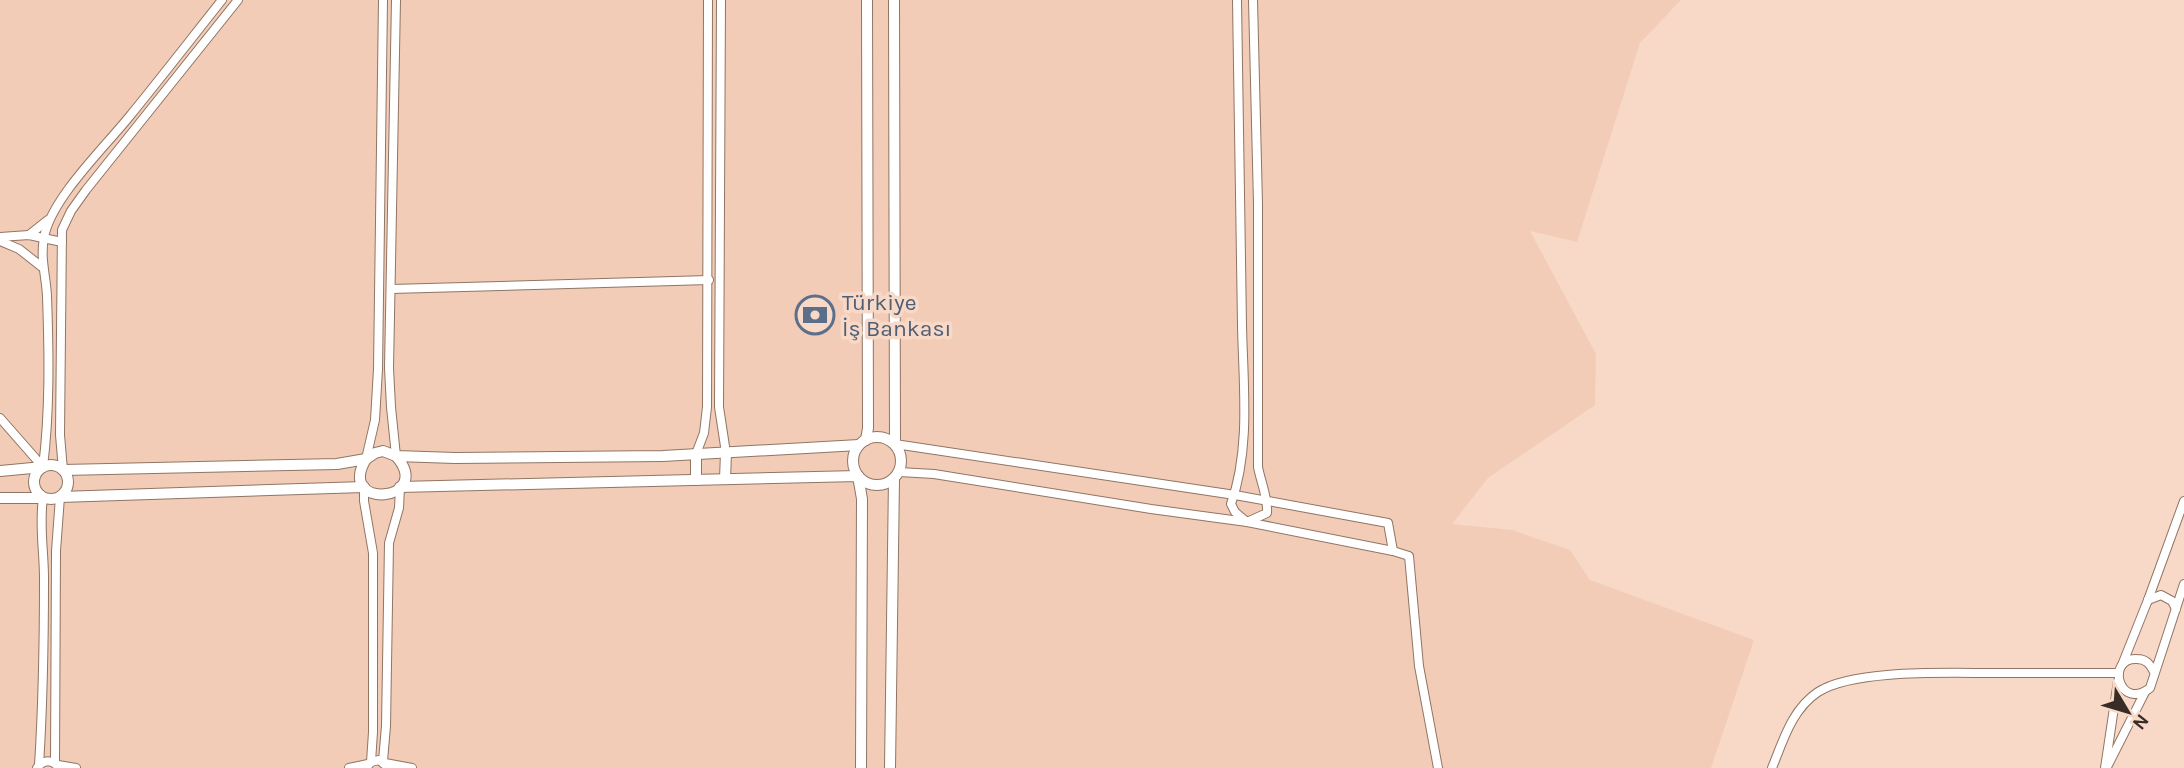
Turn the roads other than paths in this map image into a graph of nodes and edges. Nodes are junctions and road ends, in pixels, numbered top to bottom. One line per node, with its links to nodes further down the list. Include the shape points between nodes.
1 (222, 0): 15 (street)
2 (238, 0): 19 (street, via 86,190 62,230)
3 (383, 0): 30 (street, via 378,369 375,420)
4 (396, 0): 23 (street)
5 (708, 0): 11 (street)
6 (720, 0): 12 (street)
7 (867, 0): 25 (street, via 868,428)
8 (894, 0): 26 (street)
9 (1237, 0): 40 (street, via 1243,438)
10 (1253, 0): 44 (street, via 1258,467)
11 (708, 26): 12 (street); 13 (street)
12 (720, 26): 14 (street)
13 (707, 168): 14 (street); 22 (street)
14 (720, 168): 21 (street)
15 (48, 220): 16 (street); 18 (street)
16 (29, 235): 17 (street); 18 (street)
17 (0, 239): 20 (street)
18 (43, 239): 19 (street); 20 (street)
19 (62, 242): 32 (street)
20 (42, 267): 31 (street, via 48,351)
21 (719, 271): 22 (street); 27 (street, via 719,407)
22 (707, 282): 23 (street); 28 (street, via 707,407)
23 (391, 289): 29 (street, via 390,394)
24 (0, 418): 31 (street)
25 (862, 443): 26 (street, via 877,437); 27 (street); 35 (street, via 853,461)
26 (895, 444): 34 (street, via 902,462); 40 (street)
27 (726, 453): 28 (street); 36 (street)
28 (696, 454): 29 (street); 37 (street)
29 (396, 456): 30 (street, via 383,451); 39 (street, via 405,473)
30 (366, 459): 32 (street, via 337,464); 38 (street, via 360,470)
31 (43, 467): 32 (street, via 54,465); 33 (street); 43 (street, via 33,481)
32 (63, 470): 41 (street, via 68,485)
33 (0, 471)
34 (896, 475): 35 (street, via 876,485); 46 (street, via 934,474); 62 (street)
35 (858, 476): 36 (street); 61 (street, via 862,499)
36 (725, 479): 37 (street)
37 (696, 480): 39 (street)
38 (364, 487): 39 (street, via 383,496); 41 (street); 56 (street, via 373,553 373,732)
39 (400, 487): 54 (street, via 389,543)
40 (1235, 495): 44 (street); 46 (street, via 1231,504)
41 (60, 497): 43 (street); 55 (street)
42 (0, 498): 43 (street)
43 (43, 498): 57 (street, via 43,721)
44 (1268, 501): 46 (street, via 1267,513); 47 (street, via 1388,523)
45 (2184, 501): 49 (street)
46 (1247, 522): 47 (street)
47 (1393, 551): 63 (street, via 1409,556 1419,666)
48 (2184, 584): 50 (street)
49 (2148, 600): 50 (street, via 2161,595); 52 (street)
50 (2176, 609): 51 (street)
51 (2154, 672): 52 (street, via 2142,659 2130,660); 53 (street, via 2153,683)
52 (2119, 673): 53 (street, via 2120,684 2128,692); 64 (street, via 1930,673 1852,679 1819,691 1802,705); 65 (street)
53 (2145, 692): 65 (street)
54 (386, 764): 56 (street); 60 (street)
55 (57, 765): 57 (street, via 44,761); 58 (street)
56 (368, 765): 59 (street)
57 (38, 767)
58 (76, 768)
59 (349, 768)
60 (412, 768)
61 (861, 768)
62 (890, 768)
63 (1438, 768)
64 (1772, 768)
65 (2106, 768)

